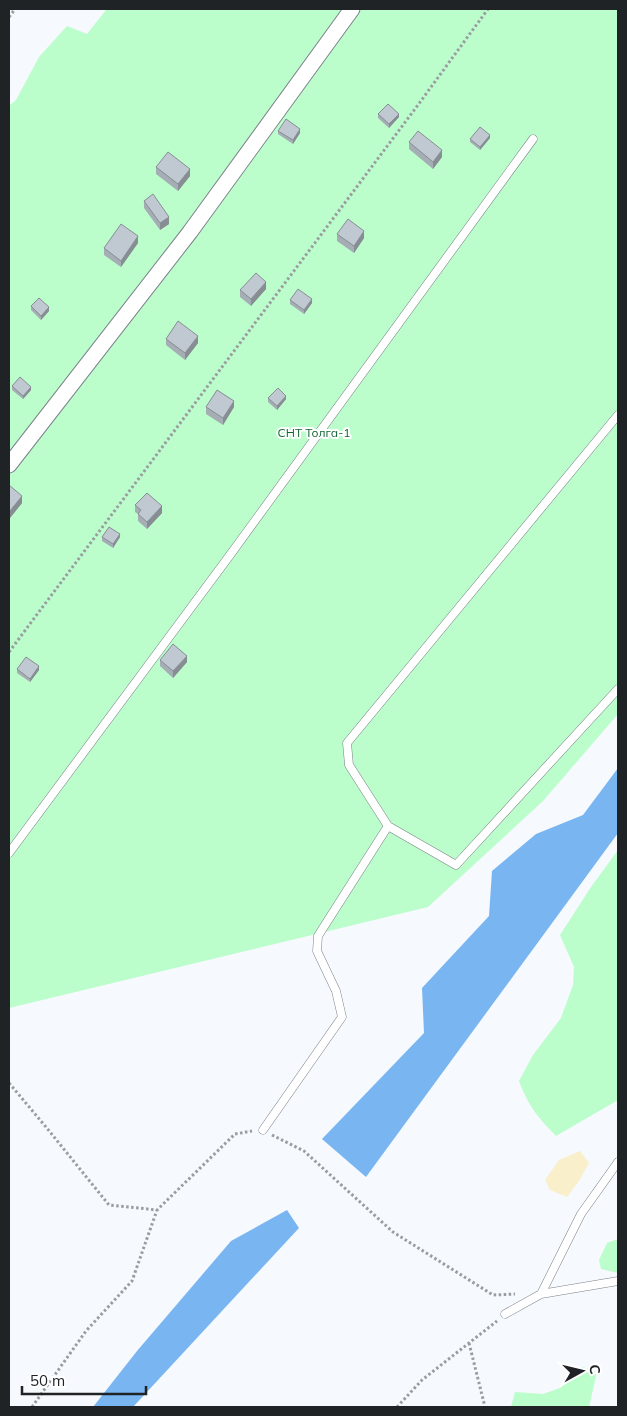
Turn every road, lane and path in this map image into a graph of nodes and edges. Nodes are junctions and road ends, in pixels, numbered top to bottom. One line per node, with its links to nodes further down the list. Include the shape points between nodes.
1 (15, 9): 4 (path)
2 (352, 9): 7 (street, via 190,232)
3 (488, 9): 8 (path)
4 (9, 18)
5 (532, 139): 11 (lane)
6 (618, 415): 10 (lane, via 347,744 348,765)
7 (9, 465)
8 (9, 652)
9 (618, 689): 10 (lane, via 456,865)
10 (388, 826): 13 (lane, via 318,936 317,951 336,991 342,1017)
11 (9, 853)
12 (9, 1083): 15 (path, via 109,1205)
13 (263, 1130): 15 (path, via 235,1134); 17 (path, via 304,1151 393,1232 493,1295)
14 (618, 1162): 17 (lane, via 581,1214)
15 (156, 1210): 20 (path, via 132,1281 86,1331)
16 (618, 1281): 17 (lane)
17 (541, 1294): 18 (lane)
18 (505, 1314): 19 (path)
19 (469, 1343): 21 (path, via 422,1380); 22 (path)
20 (32, 1407)
21 (397, 1407)
22 (485, 1407)

